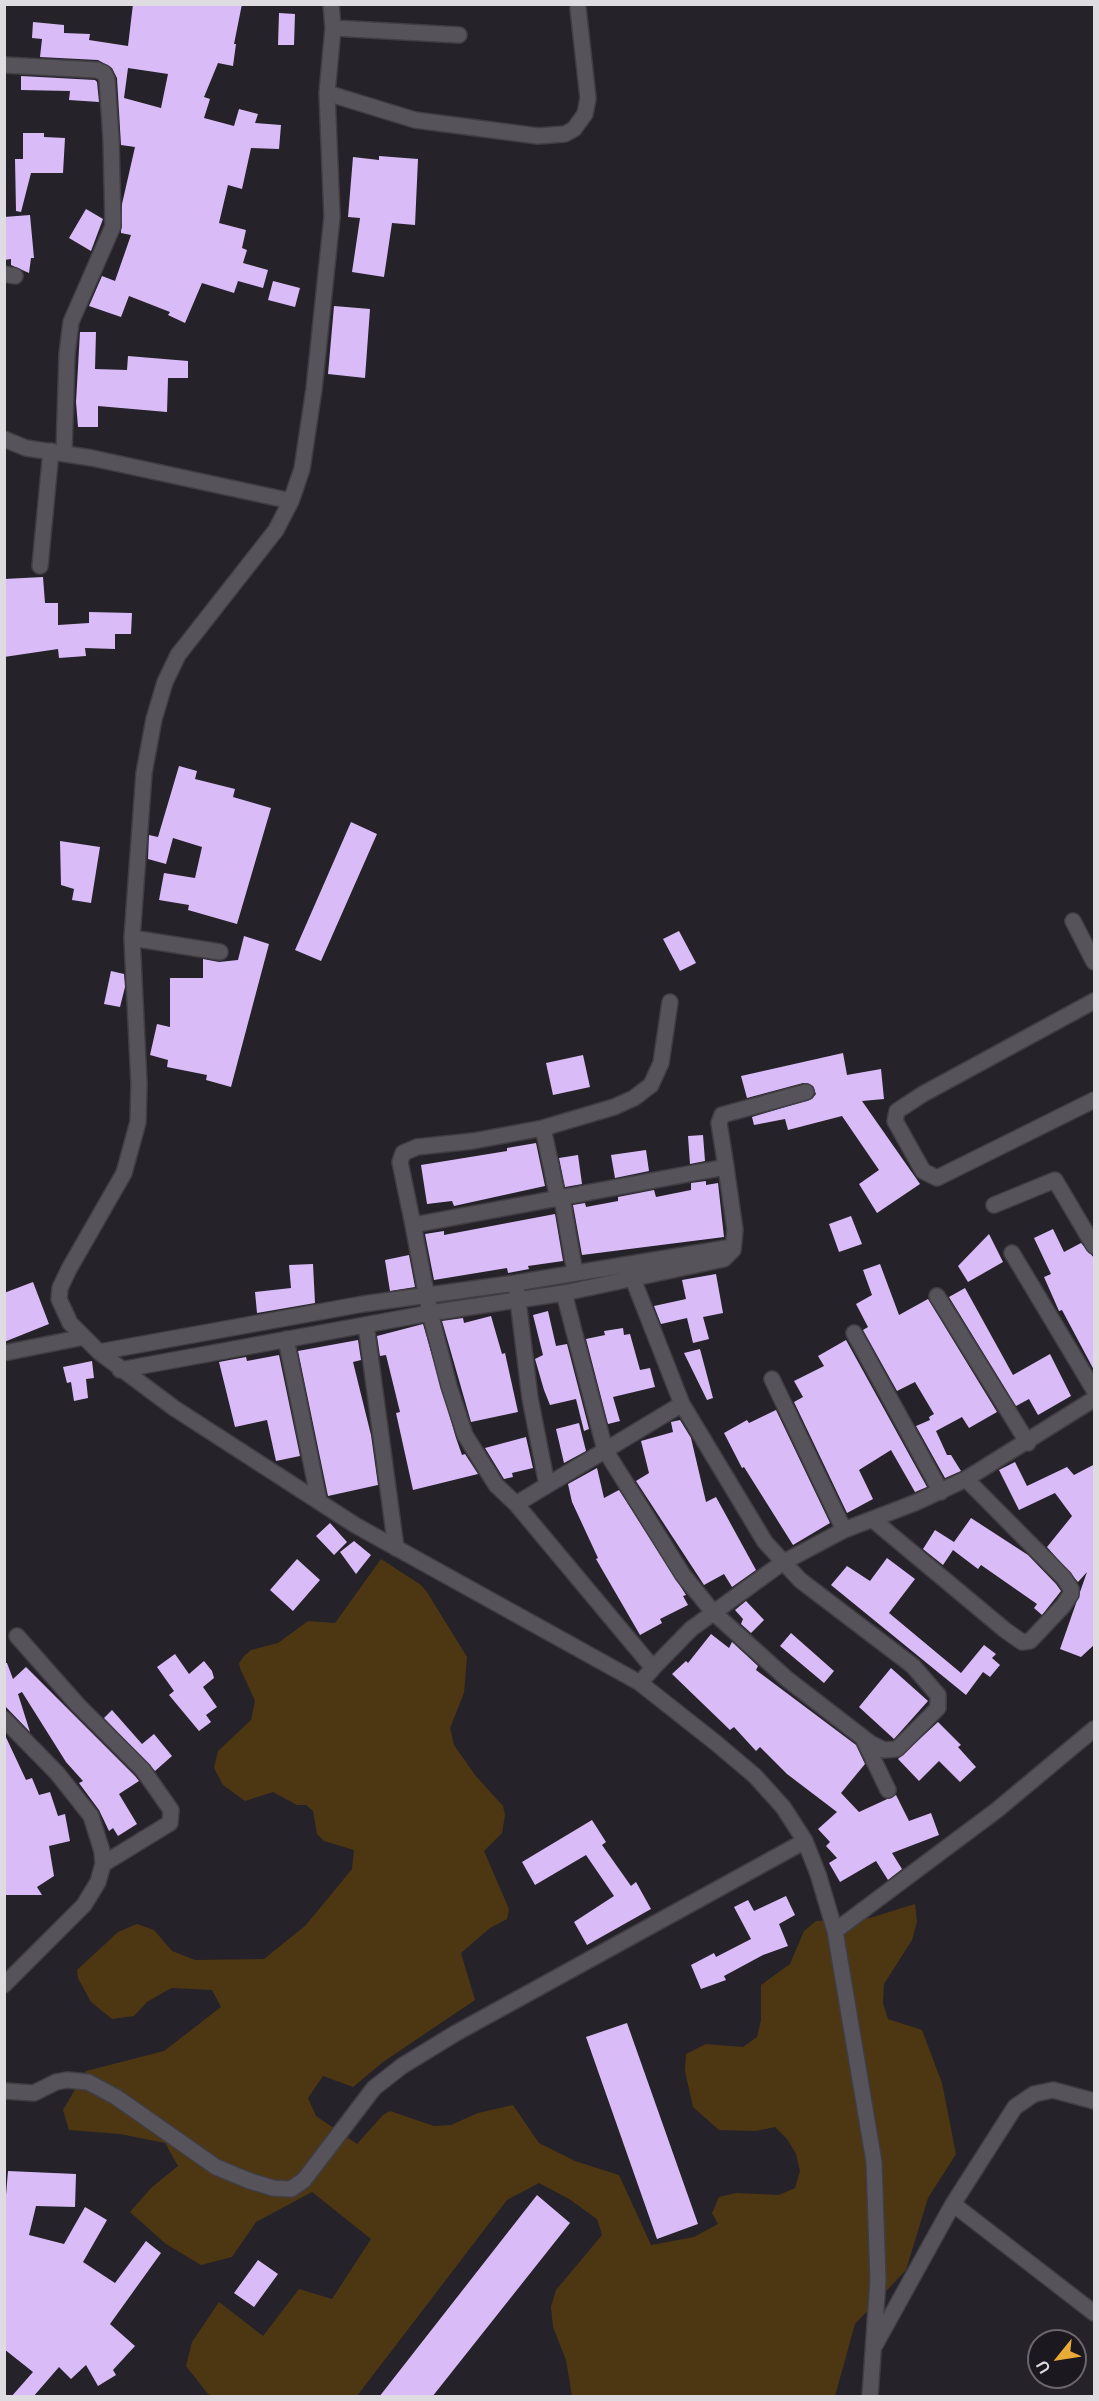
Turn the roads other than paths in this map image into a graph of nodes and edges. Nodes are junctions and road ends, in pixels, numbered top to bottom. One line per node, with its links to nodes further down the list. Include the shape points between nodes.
1 (331, 4): 3 (street)
2 (578, 8): 6 (street, via 588,98 581,121 565,134 538,136 415,120)
3 (333, 28): 4 (street); 6 (street)
4 (459, 35)
5 (4, 65): 8 (street, via 97,70 107,79 112,226 71,322)
6 (327, 93): 9 (street, via 332,217 314,389 302,469)
7 (4, 440): 8 (street, via 26,448)
8 (58, 452): 9 (street); 10 (street)
9 (291, 501): 12 (street, via 276,530 178,656 165,682 144,773)
10 (40, 566)
11 (1073, 921): 14 (street)
12 (132, 938): 13 (street); 37 (street, via 138,1122 124,1173 69,1269 59,1294 64,1312)
13 (220, 952)
14 (1095, 962)
15 (1095, 1001): 18 (street, via 923,1094 897,1112 895,1121 923,1171 937,1179)
16 (670, 1002): 19 (street, via 661,1063 651,1085 614,1107)
17 (806, 1092): 20 (street, via 722,1115 719,1123)
18 (1095, 1101)
19 (543, 1128): 21 (street); 23 (street, via 405,1151 400,1162)
20 (726, 1167): 21 (street); 25 (street, via 734,1224)
21 (560, 1199): 23 (street); 27 (street)
22 (994, 1205): 24 (street, via 1054,1180)
23 (413, 1225): 31 (street)
24 (1095, 1246)
25 (733, 1247): 27 (street); 28 (street, via 724,1259)
26 (1012, 1252): 43 (street)
27 (575, 1272): 29 (street)
28 (633, 1280): 30 (street); 45 (street)
29 (516, 1283): 31 (street); 33 (street)
30 (564, 1293): 33 (street); 47 (street)
31 (426, 1294): 34 (street); 39 (street)
32 (937, 1296): 46 (street)
33 (519, 1301): 34 (street); 49 (street, via 530,1398)
34 (430, 1313): 35 (street); 52 (street, via 465,1435 490,1478)
35 (366, 1325): 38 (street); 55 (street)
36 (854, 1333): 50 (street)
37 (84, 1337): 39 (street); 40 (street)
38 (286, 1339): 41 (street); 51 (street)
39 (99, 1352): 41 (street)
40 (4, 1353)
41 (120, 1370): 51 (street)
42 (772, 1380): 54 (street)
43 (1095, 1390)
44 (1095, 1399): 46 (street)
45 (682, 1404): 47 (street); 56 (street, via 748,1515)
46 (1028, 1443): 48 (street)
47 (605, 1450): 49 (street); 57 (street, via 683,1575)
48 (966, 1479): 50 (street); 53 (street, via 1071,1589 1063,1606 1028,1642 1005,1630)
49 (547, 1485): 52 (street)
50 (941, 1492): 53 (street)
51 (319, 1501): 55 (street)
52 (516, 1504): 59 (street)
53 (872, 1519): 54 (street)
54 (844, 1530): 56 (street)
55 (396, 1548): 60 (street)
56 (782, 1563): 57 (street); 63 (street, via 913,1666 938,1695 938,1708 897,1749 884,1750)
57 (713, 1612): 59 (street); 63 (street, via 787,1679)
58 (17, 1636): 66 (street, via 143,1770 171,1810 170,1823)
59 (653, 1668): 60 (street)
60 (640, 1683): 65 (street, via 755,1776 783,1807)
61 (4, 1719): 66 (street, via 57,1773 91,1816)
62 (1095, 1730): 67 (street, via 997,1810)
63 (862, 1738): 64 (street)
64 (888, 1790)
65 (804, 1841): 67 (street); 69 (street, via 402,2066 374,2088 304,2180 291,2189 273,2188 216,2167 88,2082 67,2080 34,2093)
66 (103, 1864): 68 (street, via 98,1882 84,1905)
67 (834, 1931): 73 (street, via 874,2162 878,2229)
68 (4, 1984)
69 (4, 2091)
70 (1095, 2101): 71 (street, via 1053,2090 1021,2102 1010,2112)
71 (953, 2204): 72 (street); 73 (street)
72 (1095, 2313)
73 (874, 2348): 74 (street)
74 (870, 2397)

